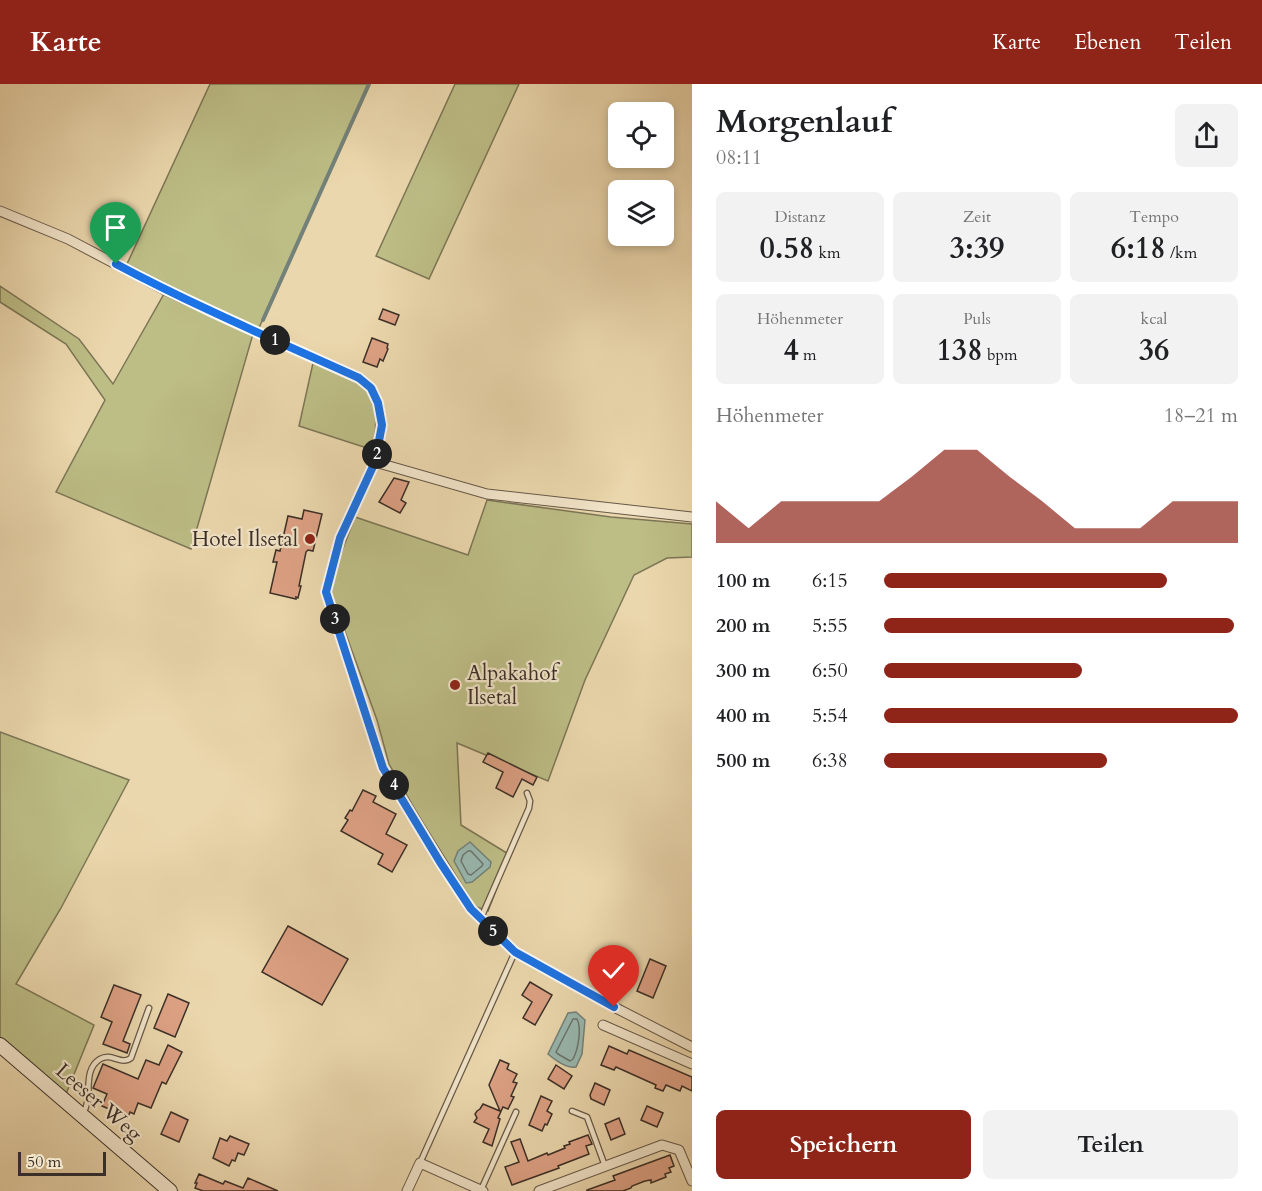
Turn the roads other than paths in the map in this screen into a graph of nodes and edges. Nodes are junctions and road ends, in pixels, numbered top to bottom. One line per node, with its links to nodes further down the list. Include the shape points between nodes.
1 (0, 211): 2 (street, via 68,238 163,289 359,378 371,388 378,403 382,425)
2 (375, 462): 3 (street, via 487,494); 5 (street, via 340,538 326,592 383,768 440,862)
3 (692, 517)
4 (528, 793): 5 (lane, via 529,808)
5 (481, 919): 6 (street)
6 (515, 952): 9 (street); 15 (lane)
7 (148, 1008): 14 (lane, via 131,1058 122,1061 104,1057 93,1066 88,1102)
8 (603, 1024): 11 (street)
9 (692, 1047)
10 (6, 1052): 14 (street, Leeser Weg)
11 (692, 1064)
12 (572, 1111): 16 (lane, via 587,1117)
13 (516, 1112): 20 (lane)
14 (81, 1115): 18 (street, Leeser Weg)
15 (420, 1163): 19 (street); 20 (street)
16 (605, 1166): 17 (street, via 662,1145 679,1150); 21 (street)
17 (692, 1181)
18 (170, 1191)
19 (407, 1191)
20 (482, 1191)
21 (539, 1191)

